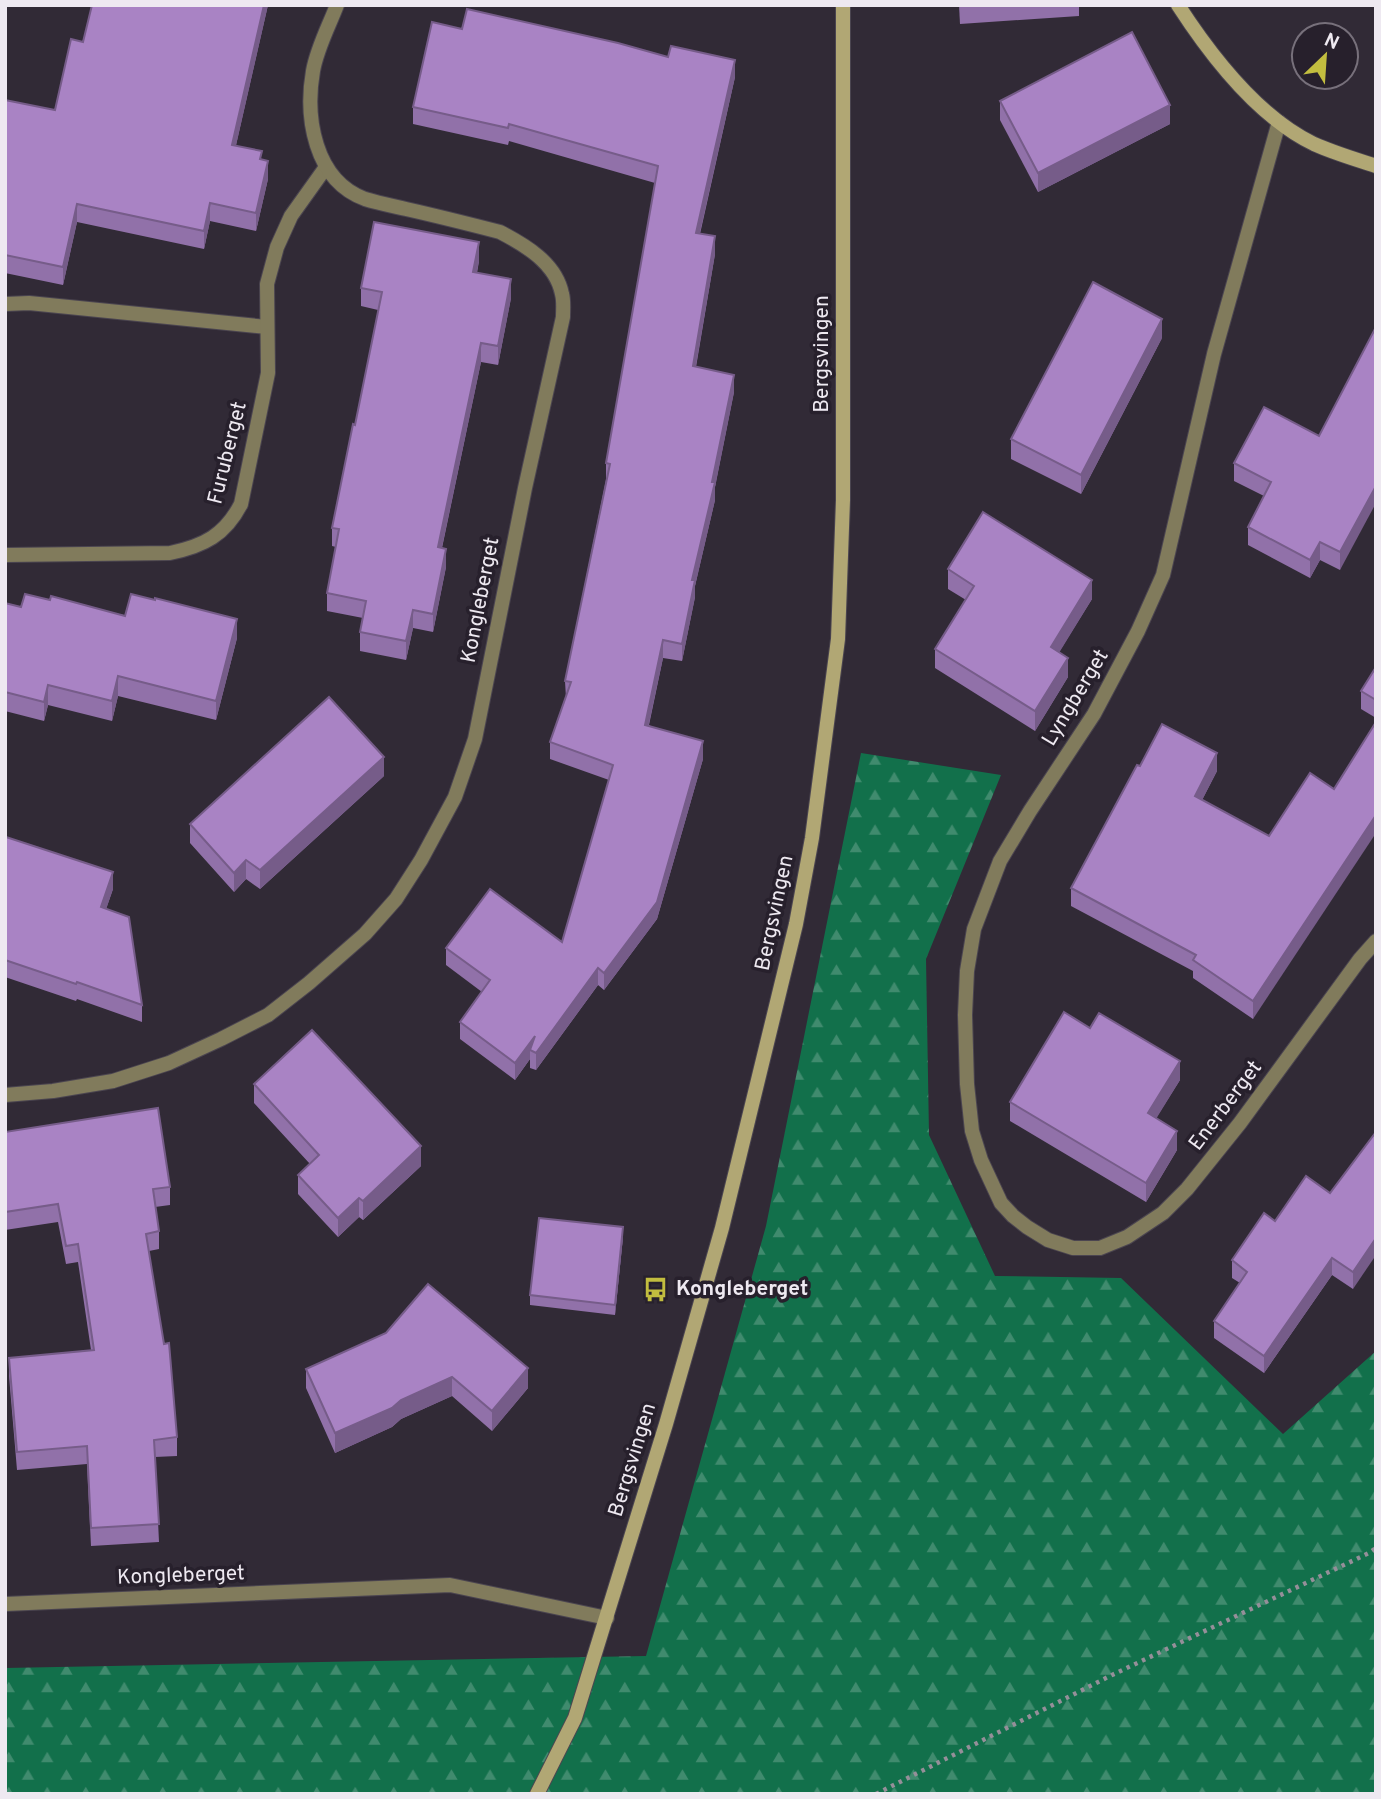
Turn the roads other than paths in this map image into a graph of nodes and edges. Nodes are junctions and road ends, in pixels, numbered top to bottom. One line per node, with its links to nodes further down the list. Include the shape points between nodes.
1 (337, 5): 6 (street, Kongleberget, via 313,70 311,118)
2 (843, 5): 14 (street, Bergsvingen, via 842,554 838,639 812,838 796,924 722,1228)
3 (1178, 5): 4 (street, via 1240,86)
4 (1279, 122): 5 (street, via 1313,143); 12 (street, Lyngberget, via 1214,354 1163,575 1094,714 1000,861 974,929 966,993 967,1084 972,1131 981,1160 1001,1203 1013,1216 1048,1240)
5 (1376, 166)
6 (326, 167): 8 (street, Furuberget, via 291,216 277,247 267,284); 11 (street, Kongleberget, via 342,185 363,198 500,232 520,242 554,272 562,293 563,317 475,739 456,797 396,899 365,934 268,1015 169,1063 113,1081)
7 (5, 304): 8 (street)
8 (267, 327): 9 (street, Furuberget, via 268,373 241,504 232,522 191,549 170,553)
9 (5, 555)
10 (1376, 941): 12 (street, Enerberget, via 1188,1189 1127,1237 1100,1248)
11 (5, 1095)
12 (1073, 1248)
13 (5, 1604): 14 (street, Kongleberget, via 450,1585)
14 (607, 1618): 15 (street, Bergsvingen, via 575,1718)
15 (537, 1794)

